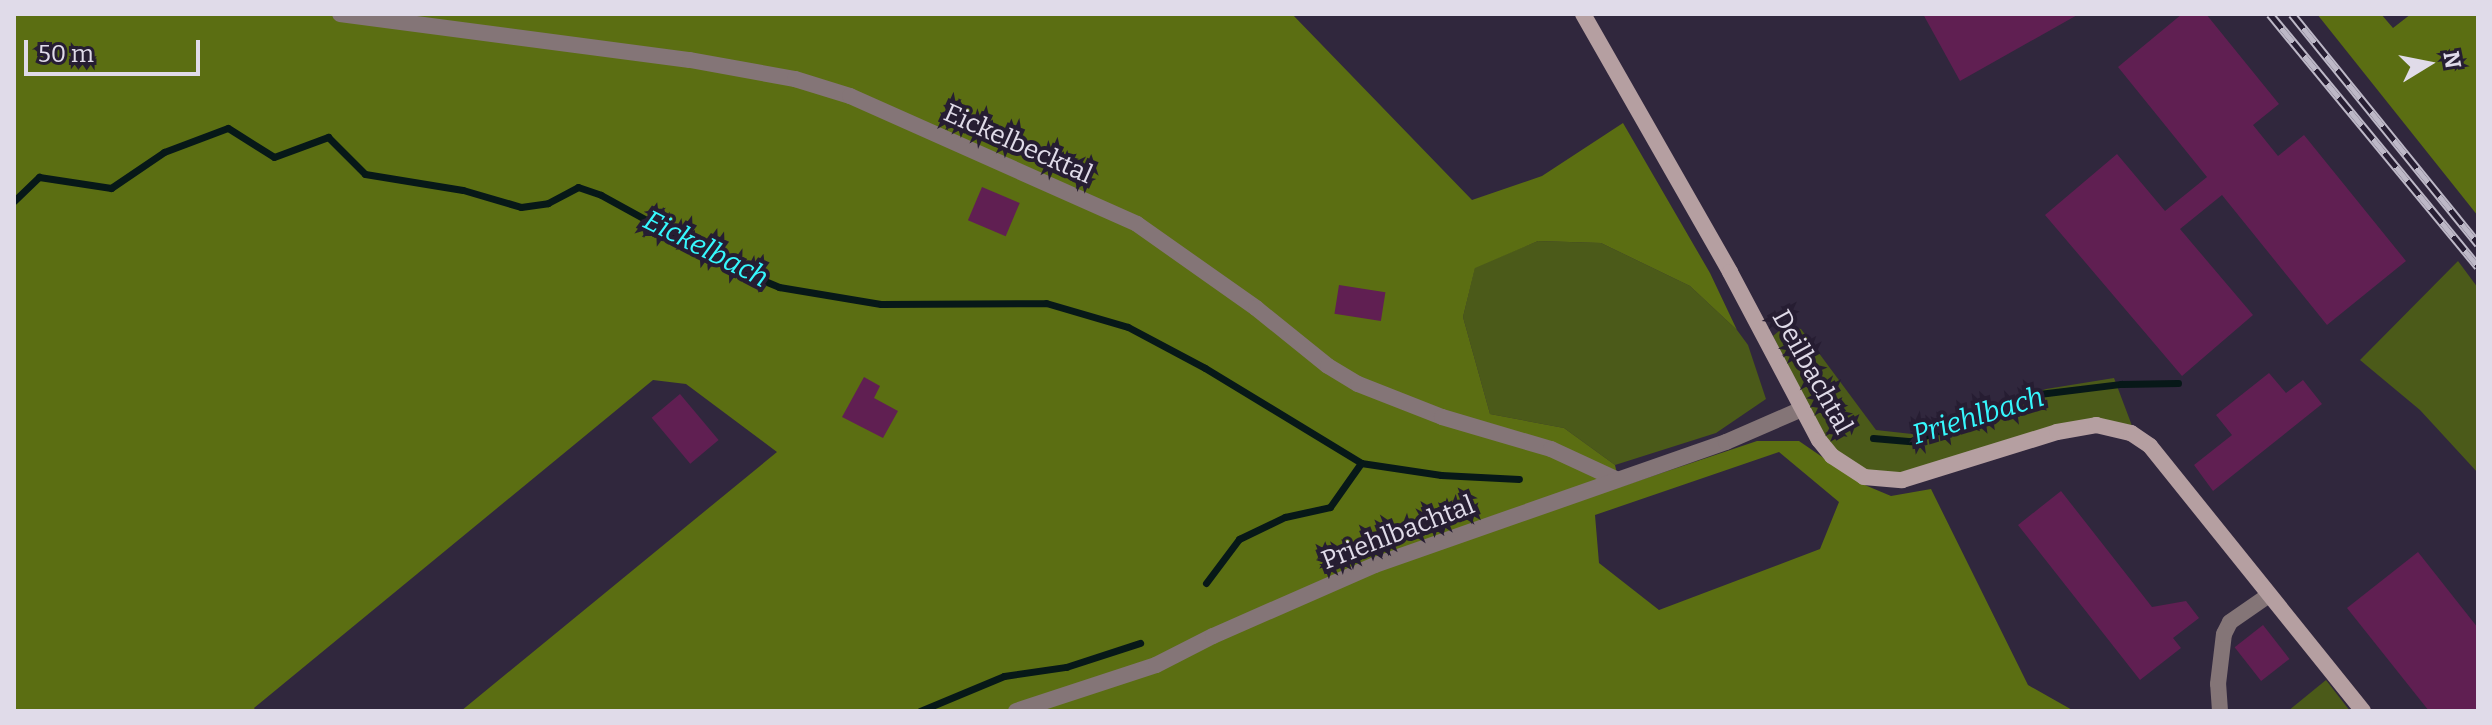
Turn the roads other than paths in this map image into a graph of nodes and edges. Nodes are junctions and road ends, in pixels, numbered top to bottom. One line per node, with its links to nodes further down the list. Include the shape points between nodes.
1 (340, 14): 4 (street, Eickelbecktal, via 690,60 795,79 850,96 1137,224 1358,384 1442,417 1551,449)
2 (1583, 14): 3 (street, Deilbachtal)
3 (1802, 409): 4 (street, Priehlbachtal, via 1726,442); 5 (street, Deilbachtal, via 1832,456 1864,477 1882,481 1925,474 2083,426 2131,433 2150,446)
4 (1616, 479): 6 (street, Priehlbachtal, via 1375,565 1156,665)
5 (2269, 595): 7 (street, via 2230,622 2224,634); 8 (street, Deilbachtal)
6 (1016, 711)
7 (2220, 711)
8 (2363, 711)

